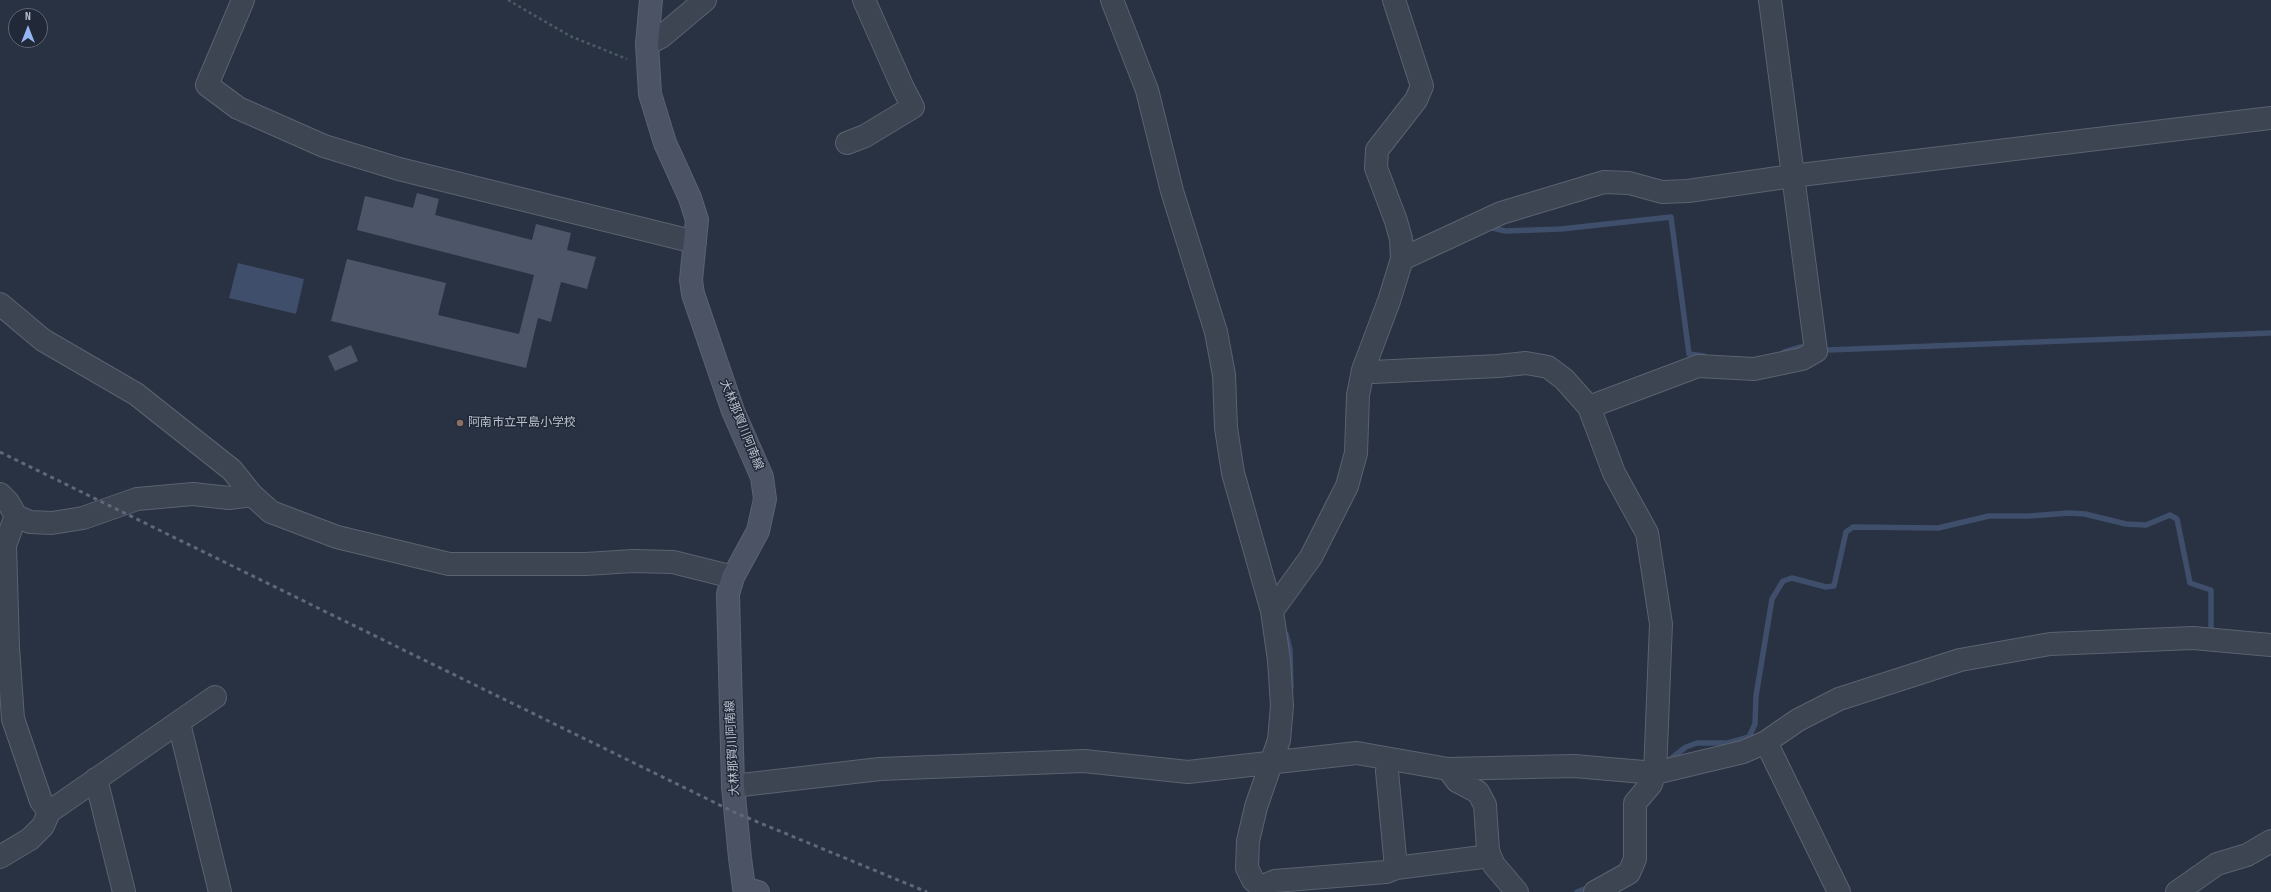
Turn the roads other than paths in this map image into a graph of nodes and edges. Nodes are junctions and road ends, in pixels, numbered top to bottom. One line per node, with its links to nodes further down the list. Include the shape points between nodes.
1 (243, 0): 12 (street, via 206,85 238,108 324,146 391,167)
2 (650, 0): 8 (main road, 大林那賀川阿南線)
3 (705, 0): 8 (street, via 661,37)
4 (864, 0): 10 (street, via 902,88 913,107 865,136)
5 (1112, 0): 21 (street, via 1147,90 1172,191 1216,332 1224,375 1226,428 1233,473)
6 (1394, 0): 13 (street, via 1422,86 1416,100 1377,150 1376,168 1396,221 1401,239)
7 (1770, 0): 11 (street)
8 (647, 44): 12 (main road, 大林那賀川阿南線, via 650,94 665,143 697,220)
9 (2271, 118): 11 (street)
10 (847, 143)
11 (1792, 176): 13 (street, via 1688,191 1662,192 1629,183 1604,182 1501,214); 16 (street, via 1816,351 1802,359 1754,369 1698,366)
12 (695, 242): 20 (main road, 大林那賀川阿南線, via 693,294 733,411 756,458 765,499 758,530)
13 (1402, 259): 15 (street)
14 (0, 304): 18 (street, via 43,340 136,394 232,470)
15 (1368, 371): 16 (street, via 1526,363 1548,367 1564,379); 21 (street, via 1358,395 1356,453 1346,486 1311,557)
16 (1589, 407): 30 (street, via 1614,473 1647,533 1661,624)
17 (0, 494): 19 (street)
18 (252, 495): 19 (street, via 229,498 193,494 137,499 83,518 52,523 30,522); 20 (street, via 271,512 338,537 449,564 673,562)
19 (16, 516): 23 (street, via 5,545)
20 (733, 577): 32 (main road, 大林那賀川阿南線, via 728,594)
21 (1272, 611): 28 (street, via 1282,706 1279,740)
22 (2271, 645): 26 (street, via 2193,638 2050,644 1960,660 1839,699 1798,720)
23 (4, 647): 33 (street, via 13,719 41,801)
24 (215, 697): 25 (street)
25 (179, 723): 31 (street); 41 (street)
26 (1766, 742): 30 (street, via 1743,752); 44 (street)
27 (1390, 759): 28 (street, via 1357,753); 29 (street); 37 (street, via 1387,771)
28 (1272, 762): 32 (street, via 1188,772 1084,762 880,769); 38 (street, via 1256,807 1248,841 1247,868 1253,880)
29 (1448, 769): 30 (street, via 1574,766); 35 (street, via 1457,781 1478,792 1485,805)
30 (1655, 773): 43 (street, via 1651,784 1635,803 1635,859 1629,873)
31 (96, 779): 33 (street); 40 (street)
32 (733, 786): 39 (main road, 大林那賀川阿南線)
33 (49, 812): 36 (street, via 42,826 30,839)
34 (2271, 841): 45 (street, via 2247,854 2217,864)
35 (1490, 856): 37 (street); 42 (street, via 1494,865)
36 (0, 857)
37 (1396, 868): 38 (street, via 1386,872)
38 (1266, 886)
39 (748, 891)
40 (124, 892)
41 (220, 892)
42 (1517, 892)
43 (1595, 892)
44 (1839, 892)
45 (2177, 892)

